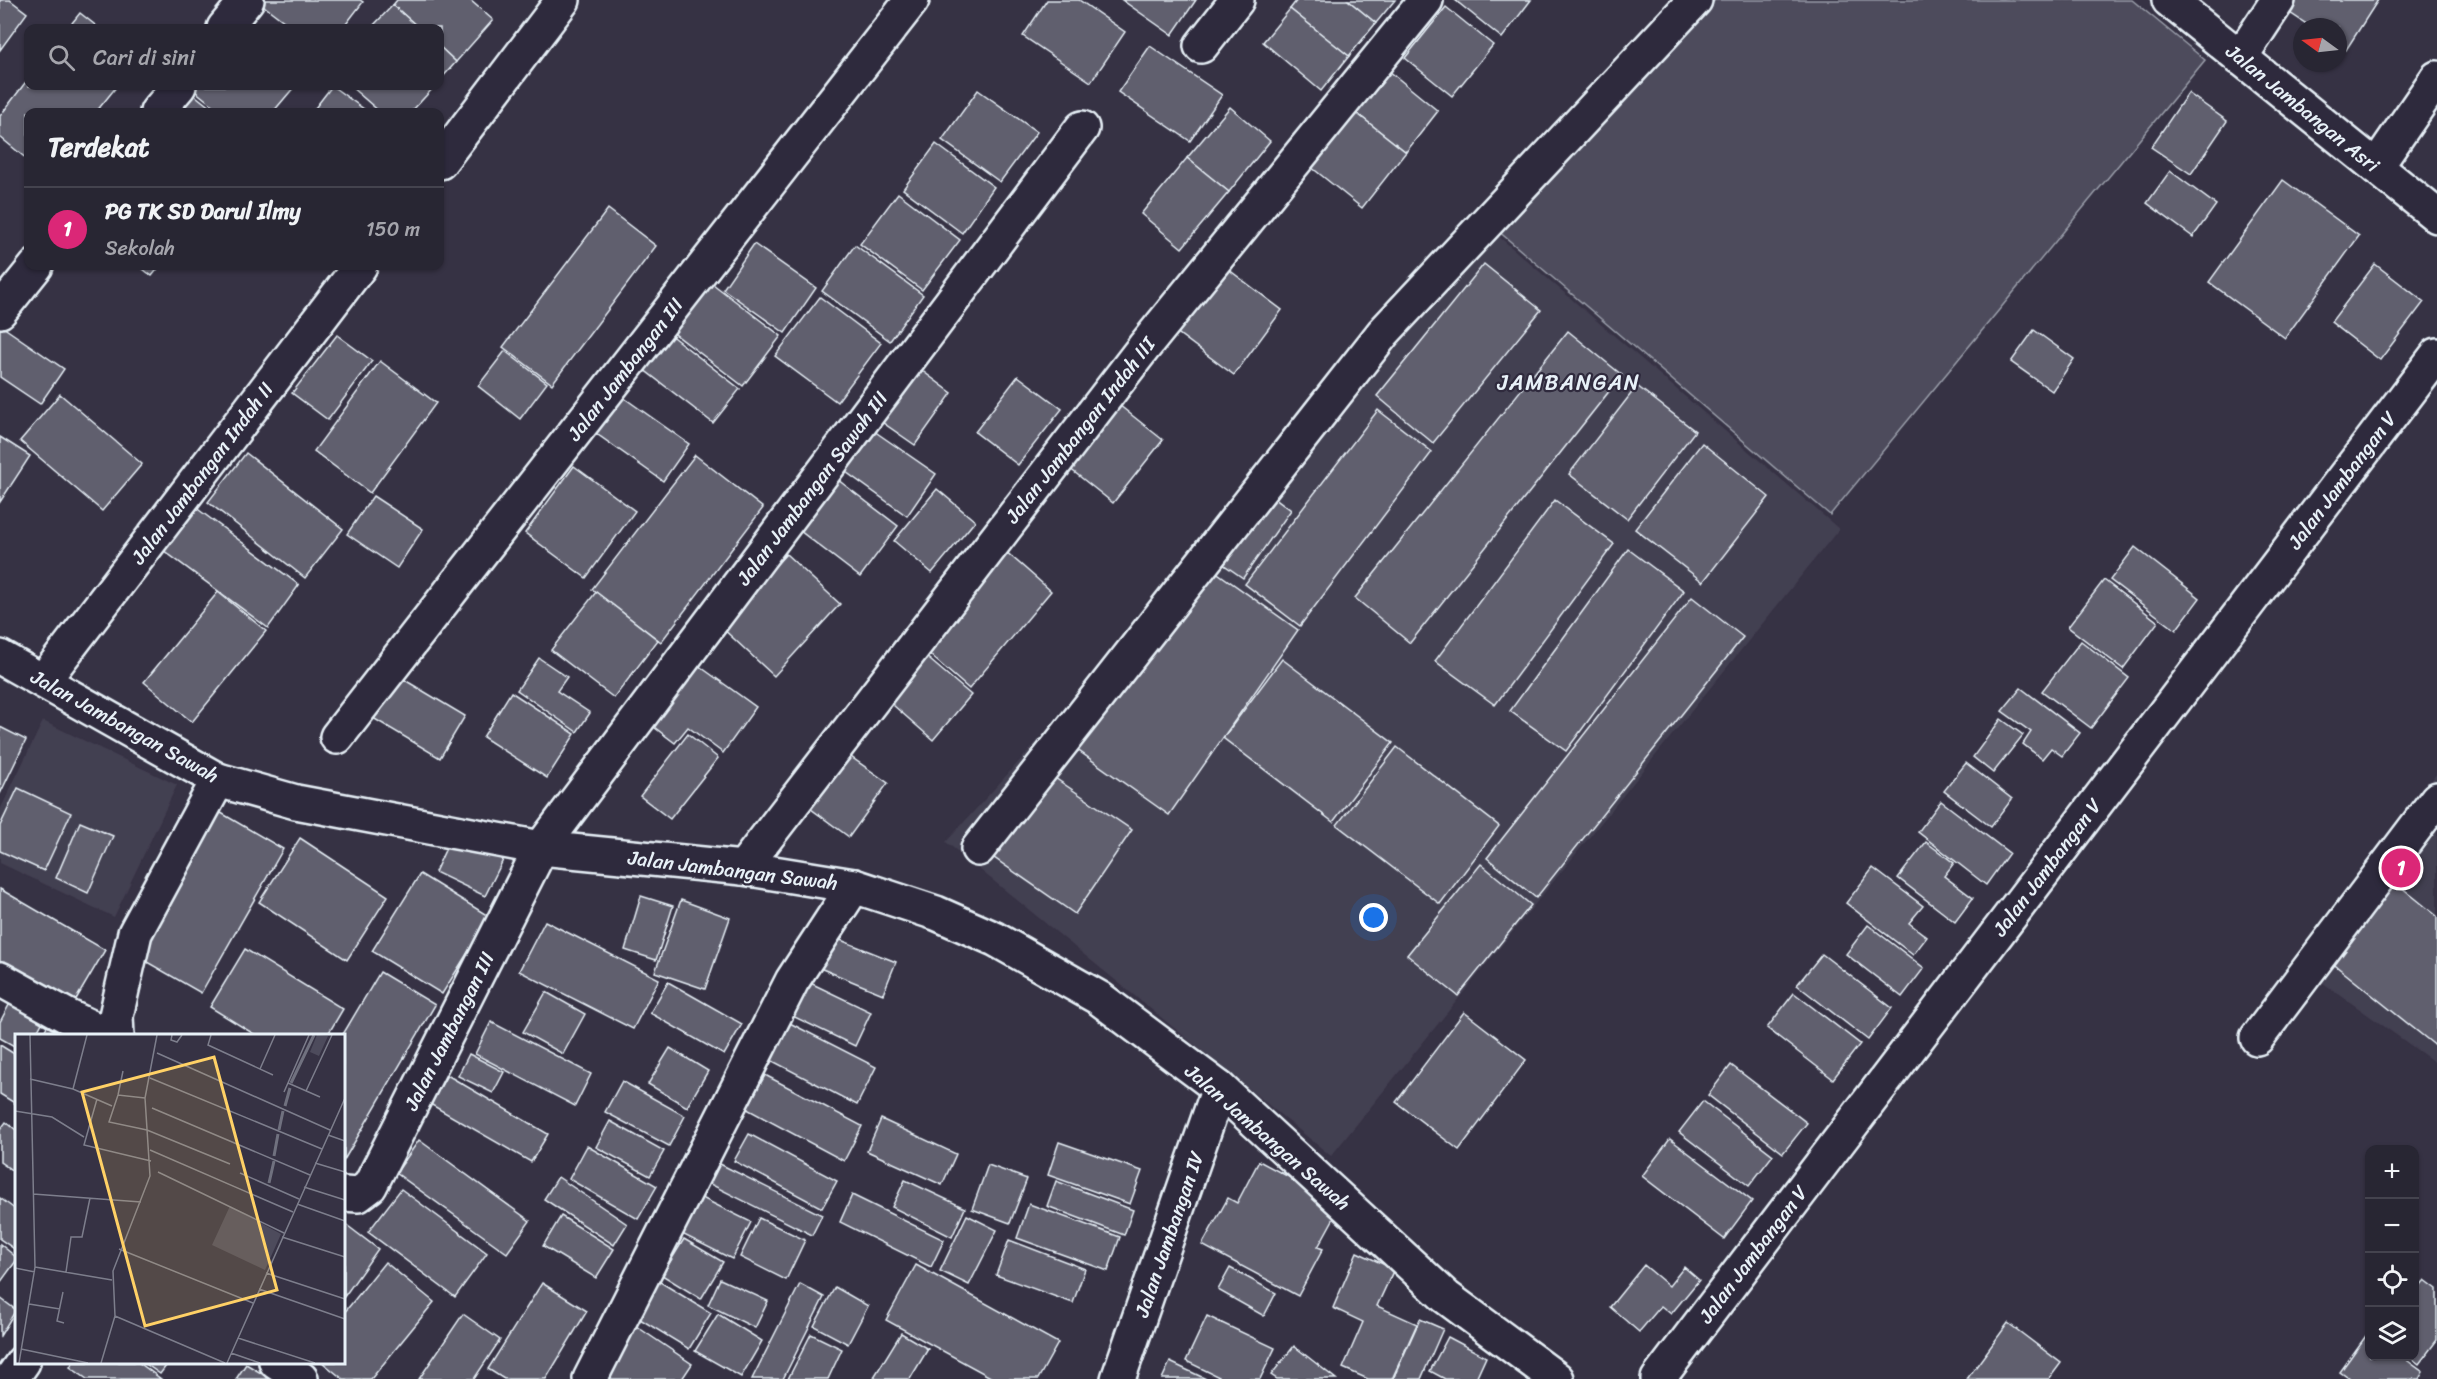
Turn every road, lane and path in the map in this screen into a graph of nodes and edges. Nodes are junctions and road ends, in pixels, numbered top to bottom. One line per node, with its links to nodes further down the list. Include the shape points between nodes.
1 (247, 0): 9 (street)
2 (563, 0): 16 (street)
3 (912, 0): 25 (street, Jalan Jambangan III)
4 (1237, 0): 10 (street)
5 (1426, 0): 30 (street, Jalan Jambangan Indah III, via 1144,347)
6 (1695, 0): 29 (street, via 1383,333)
7 (2169, 0): 11 (street, Jalan Jambangan Asri)
8 (2278, 0): 11 (street)
9 (227, 24)
10 (1201, 46)
11 (2240, 58): 17 (street, Jalan Jambangan Asri)
12 (2437, 78): 17 (street)
13 (176, 90): 14 (street)
14 (161, 108)
15 (1082, 128): 28 (street, Jalan Jambangan Sawah III)
16 (444, 157)
17 (2376, 167): 18 (street, Jalan Jambangan Asri)
18 (2437, 216)
19 (33, 270): 21 (street)
20 (357, 270): 24 (street, Jalan Jambangan Indah II)
21 (0, 311)
22 (2437, 355): 45 (street, Jalan Jambangan V)
23 (0, 657): 24 (street, Jalan Jambangan Sawah)
24 (43, 681): 26 (street, Jalan Jambangan Sawah)
25 (337, 737)
26 (218, 780): 28 (street, Jalan Jambangan Sawah, via 296,802); 34 (street, via 135,933 116,1016)
27 (2437, 799): 35 (street)
28 (542, 848): 30 (street, Jalan Jambangan Sawah); 37 (street, Jalan Jambangan III, via 370,1186 358,1196)
29 (978, 849)
30 (743, 868): 31 (street, Jalan Jambangan Sawah)
31 (854, 886): 36 (street, Jalan Jambangan Sawah, via 936,913 995,939 1099,998); 42 (street, via 792,981)
32 (0, 979): 33 (street)
33 (108, 1034)
34 (117, 1034)
35 (2257, 1038)
36 (1219, 1088): 43 (street, Jalan Jambangan IV); 44 (street, Jalan Jambangan Sawah, via 1446,1297)
37 (345, 1194)
38 (21, 1364): 40 (street)
39 (279, 1364): 41 (street)
40 (10, 1379)
41 (301, 1379)
42 (590, 1379)
43 (1118, 1379)
44 (1557, 1379)
45 (1658, 1379)

